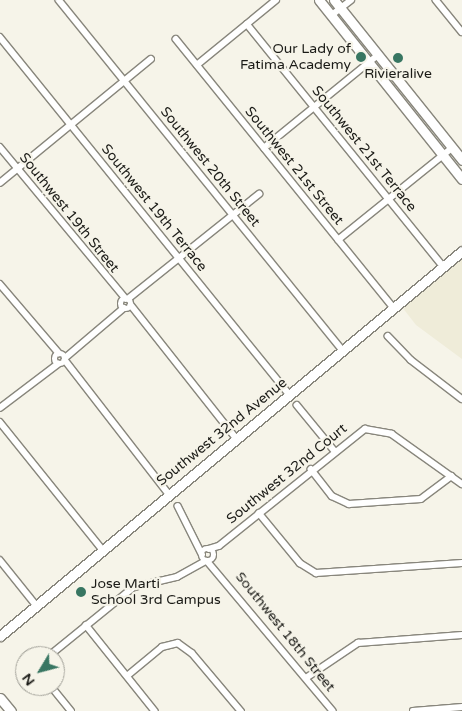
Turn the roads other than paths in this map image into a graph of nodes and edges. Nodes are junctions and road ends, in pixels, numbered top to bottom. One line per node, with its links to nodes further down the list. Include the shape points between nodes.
1 (59, 0): 17 (street, Southwest 20th Street)
2 (276, 0): 9 (street)
3 (320, 0): 8 (street)
4 (334, 0): 7 (street)
5 (351, 0): 7 (street)
6 (436, 0): 10 (street)
7 (340, 9): 8 (street); 13 (street)
8 (332, 15): 15 (street)
9 (247, 24): 16 (street); 18 (street, Southwest 21st Terrace)
10 (462, 32)
11 (0, 37): 19 (street, Southwest 19th Terrace)
12 (176, 40): 16 (street, Southwest 21st Street)
13 (378, 55): 15 (street); 22 (street)
14 (151, 59): 17 (street)
15 (369, 62): 18 (street); 23 (street)
16 (197, 65): 21 (street, Southwest 21st Street)
17 (124, 81): 19 (street); 30 (street, Southwest 20th Street)
18 (314, 106): 21 (street); 29 (street, Southwest 21st Terrace)
19 (71, 125): 25 (street); 33 (street, Southwest 19th Terrace)
20 (0, 147): 25 (street, Southwest 19th Street)
21 (264, 148): 31 (street, Southwest 21st Street)
22 (452, 148): 23 (street); 24 (street)
23 (443, 155): 26 (street); 29 (street)
24 (462, 160)
25 (18, 169): 27 (street); 36 (street, Southwest 19th Street)
26 (462, 179)
27 (0, 183)
28 (259, 194): 30 (street)
29 (388, 199): 31 (street); 34 (street, Southwest 21st Terrace)
30 (233, 215): 33 (street); 39 (street, Southwest 20th Street)
31 (338, 240): 37 (street, Southwest 21st Street)
32 (462, 250): 34 (street, Southwest 32nd Avenue)
33 (180, 260): 36 (street); 41 (street, Southwest 19th Terrace)
34 (443, 266): 37 (street, Southwest 32nd Avenue)
35 (0, 284): 40 (street)
36 (126, 304): 40 (street); 46 (street)
37 (393, 307): 39 (street, Southwest 32nd Avenue)
38 (388, 336): 42 (street, via 411,360)
39 (342, 350): 41 (street, Southwest 32nd Avenue)
40 (60, 359): 44 (street); 51 (street)
41 (289, 394): 46 (street, Southwest 32nd Avenue)
42 (462, 399)
43 (297, 405): 47 (street)
44 (0, 408)
45 (0, 422): 56 (street)
46 (236, 438): 51 (street, Southwest 32nd Avenue)
47 (334, 450): 48 (street, Southwest 32nd Court); 49 (street, Southwest 32nd Court, via 359,431 374,428 396,436)
48 (311, 470): 49 (street, via 332,496 350,504 422,499); 53 (street, Southwest 32nd Court)
49 (450, 476): 50 (street)
50 (462, 484)
51 (168, 493): 56 (street, Southwest 32nd Avenue)
52 (178, 506): 54 (street)
53 (259, 513): 55 (street, Southwest 32nd Court); 62 (street, via 312,571 330,574)
54 (197, 540): 57 (street); 58 (street)
55 (219, 546): 57 (street, Southwest 32nd Court); 59 (street, Southwest 32nd Court)
56 (102, 549): 65 (street, Southwest 32nd Avenue)
57 (208, 549): 58 (street); 59 (street, Southwest 18th Street)
58 (202, 555): 61 (street); 63 (street)
59 (214, 556): 61 (street); 64 (street, Southwest 18th Street)
60 (0, 560): 65 (street)
61 (207, 562): 63 (street); 64 (street, Southwest 18th Street)
62 (462, 562)
63 (194, 567): 66 (street, via 179,576 134,587)
64 (218, 568): 71 (street, Southwest 18th Street)
65 (36, 605): 68 (street, Southwest 32nd Avenue)
66 (86, 625): 69 (street); 70 (street)
67 (462, 635): 71 (street, via 358,644)
68 (0, 636)
69 (61, 646)
70 (127, 676): 78 (street); 79 (street, via 162,647 178,644 190,651)
71 (306, 678): 80 (street, Southwest 18th Street)
72 (59, 696): 77 (street)
73 (0, 698): 76 (street)
74 (462, 707): 75 (street)
75 (422, 710): 81 (street)
76 (11, 711)
77 (71, 711)
78 (155, 711)
79 (241, 711)
80 (333, 711)
81 (413, 711)

